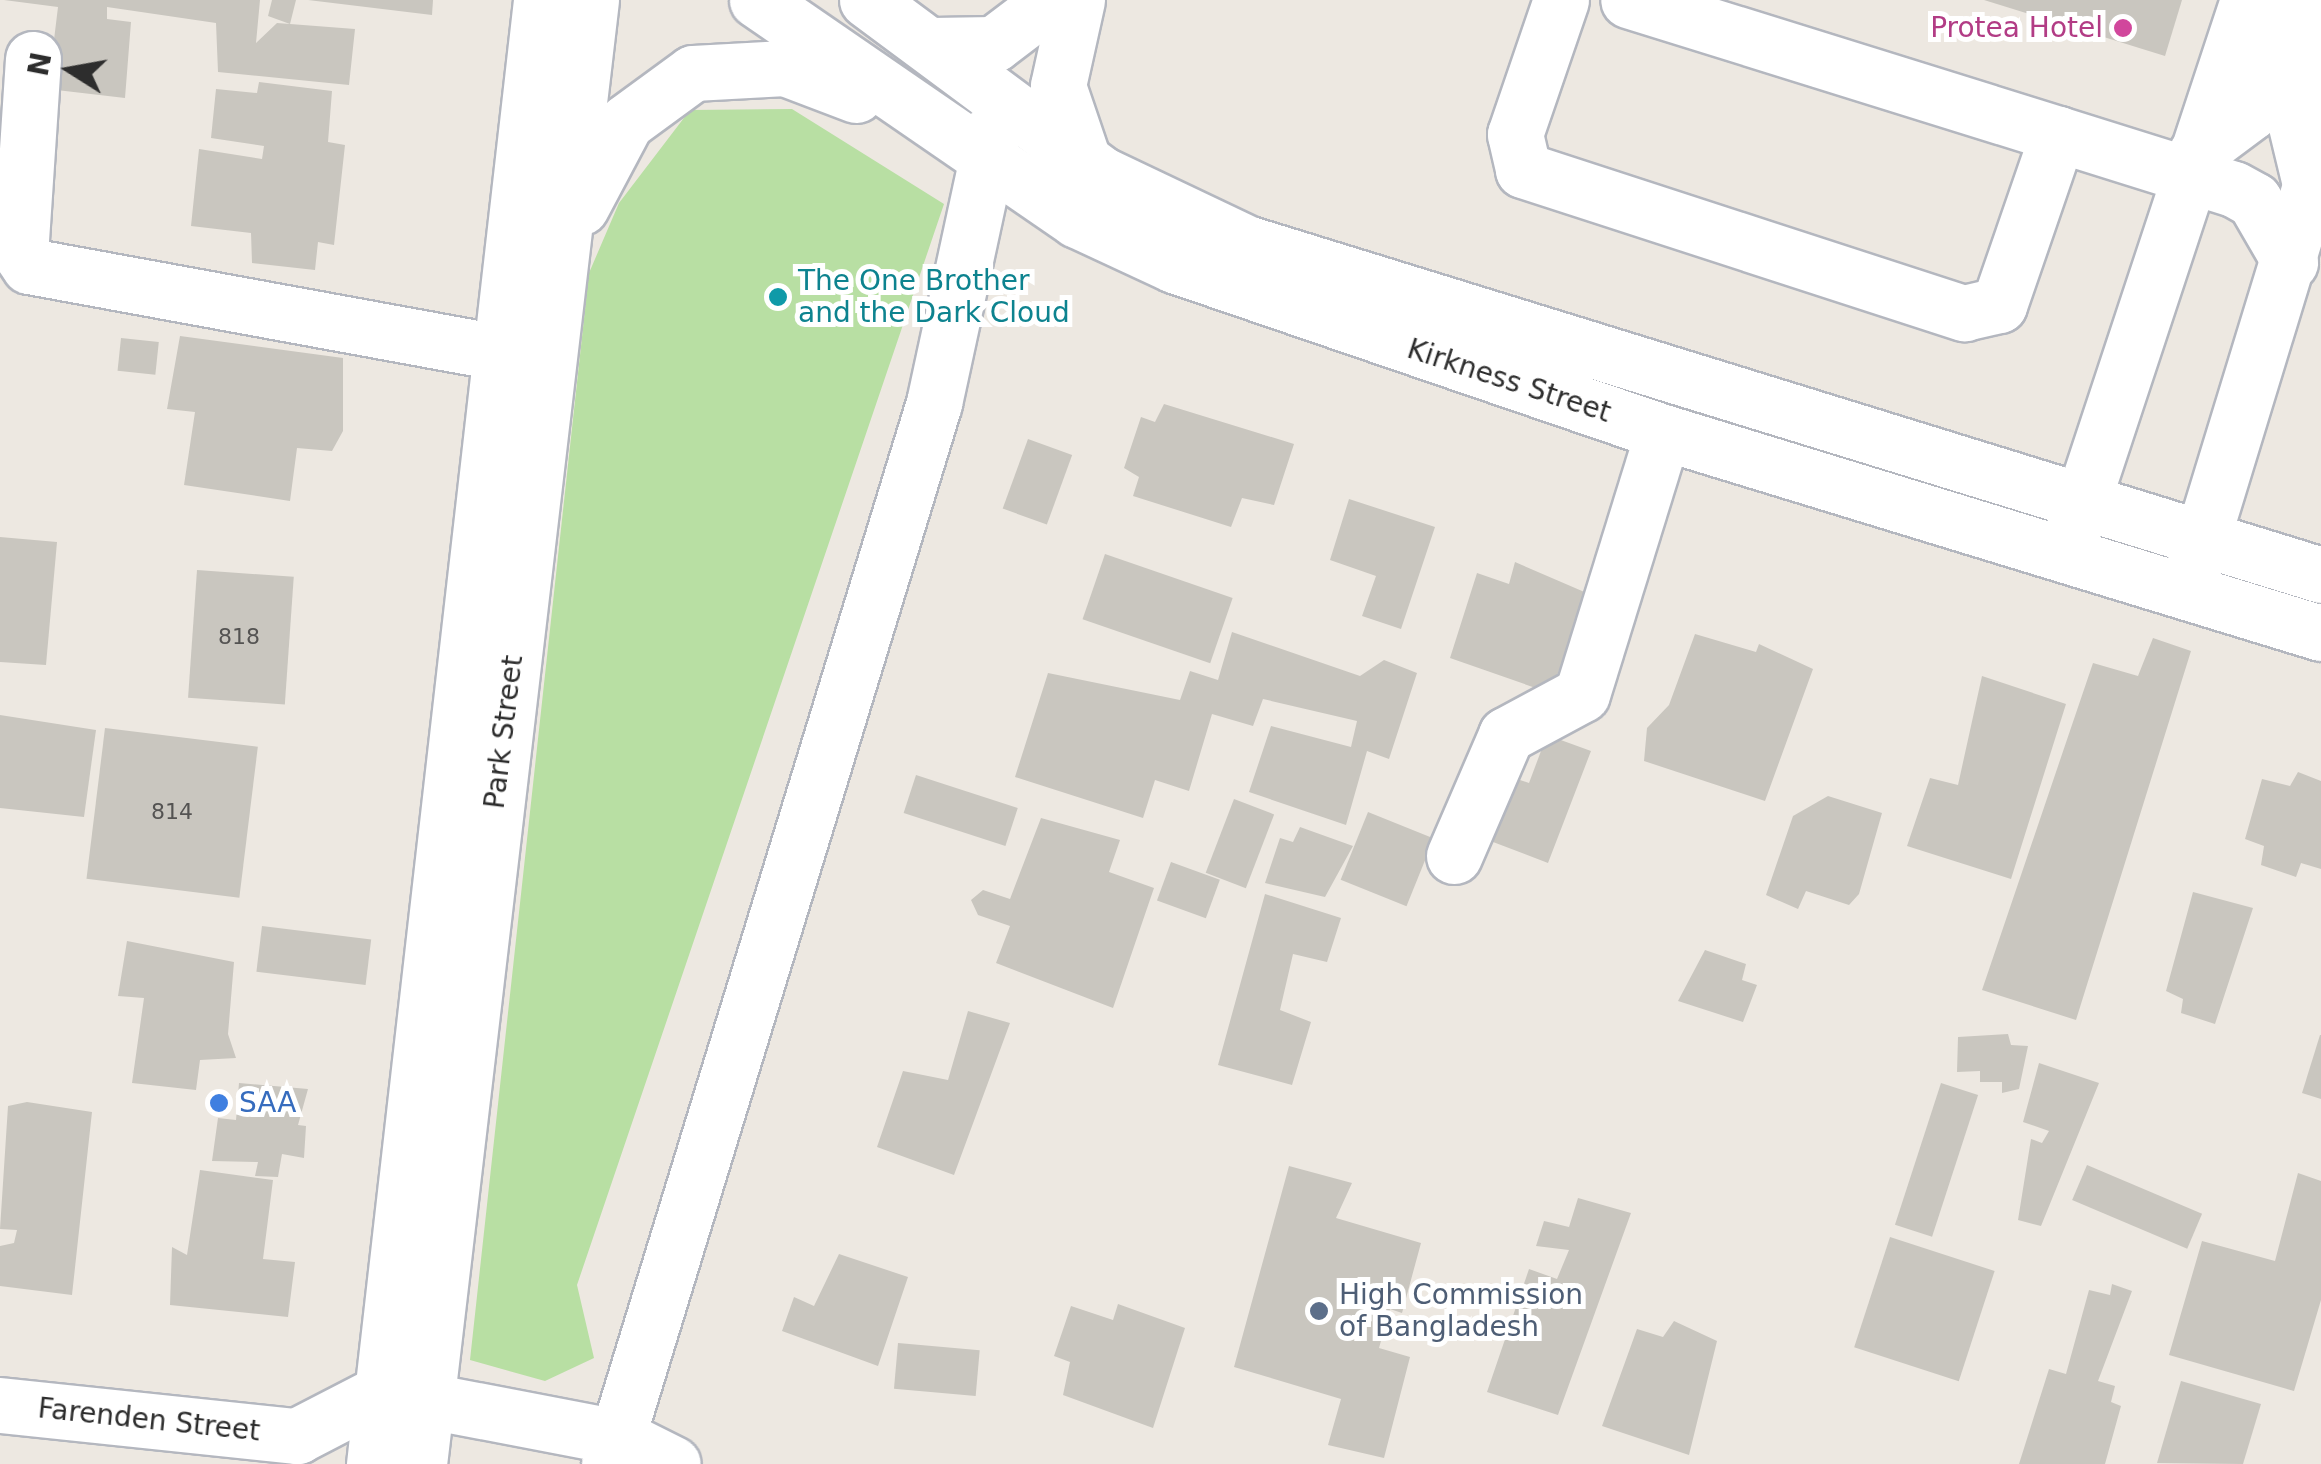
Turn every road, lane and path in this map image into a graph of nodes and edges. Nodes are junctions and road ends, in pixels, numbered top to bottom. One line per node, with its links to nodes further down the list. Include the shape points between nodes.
1 (540, 0): 23 (street, Park Street)
2 (591, 0): 22 (street, Park Street)
3 (757, 0): 15 (street, Kirkness Street)
4 (867, 0): 12 (street, Kirkness Street)
5 (1052, 0): 12 (street, via 994,44)
6 (1077, 0): 18 (street, via 1058,86)
7 (1561, 0): 16 (street, via 1515,134 1522,170 1964,312 1983,313 2010,289)
8 (1628, 0): 16 (street)
9 (2248, 0): 19 (street)
10 (2295, 0): 19 (street, via 2251,112)
11 (2321, 13): 20 (street, via 2295,122)
12 (932, 45): 14 (street, Kirkness Street)
13 (33, 59): 23 (street, via 20,253 28,266)
14 (1011, 102): 17 (street); 18 (street, Kirkness Street)
15 (933, 124): 17 (street, Kirkness Street); 22 (street, via 785,68 692,74 644,102 605,150)
16 (2058, 134): 19 (street)
17 (981, 155): 24 (street, Kirkness Street, via 1078,220 1174,265); 35 (street, via 944,366)
18 (1084, 161): 25 (street, Kirkness Street, via 1194,221 1300,262)
19 (2192, 164): 21 (street, via 2254,200); 25 (street)
20 (2316, 170): 21 (street)
21 (2290, 262): 26 (street)
22 (551, 320): 32 (street, Park Street)
23 (501, 353): 32 (street, Park Street)
24 (1663, 432): 27 (street, Kirkness Street); 31 (street, via 1582,694 1506,735)
25 (2083, 498): 26 (street, Kirkness Street); 27 (street)
26 (2204, 538): 28 (street, Kirkness Street); 29 (street)
27 (2066, 554): 29 (street, Kirkness Street)
28 (2321, 575)
29 (2186, 589): 30 (street, Kirkness Street)
30 (2321, 633)
31 (1454, 856)
32 (404, 1394): 34 (street, Farenden Street); 35 (street); 36 (street, Park Street); 37 (street, Park Street)
33 (0, 1405): 34 (street, Farenden Street)
34 (313, 1450)
35 (614, 1451): 38 (street)
36 (374, 1464)
37 (420, 1464)
38 (672, 1464)

